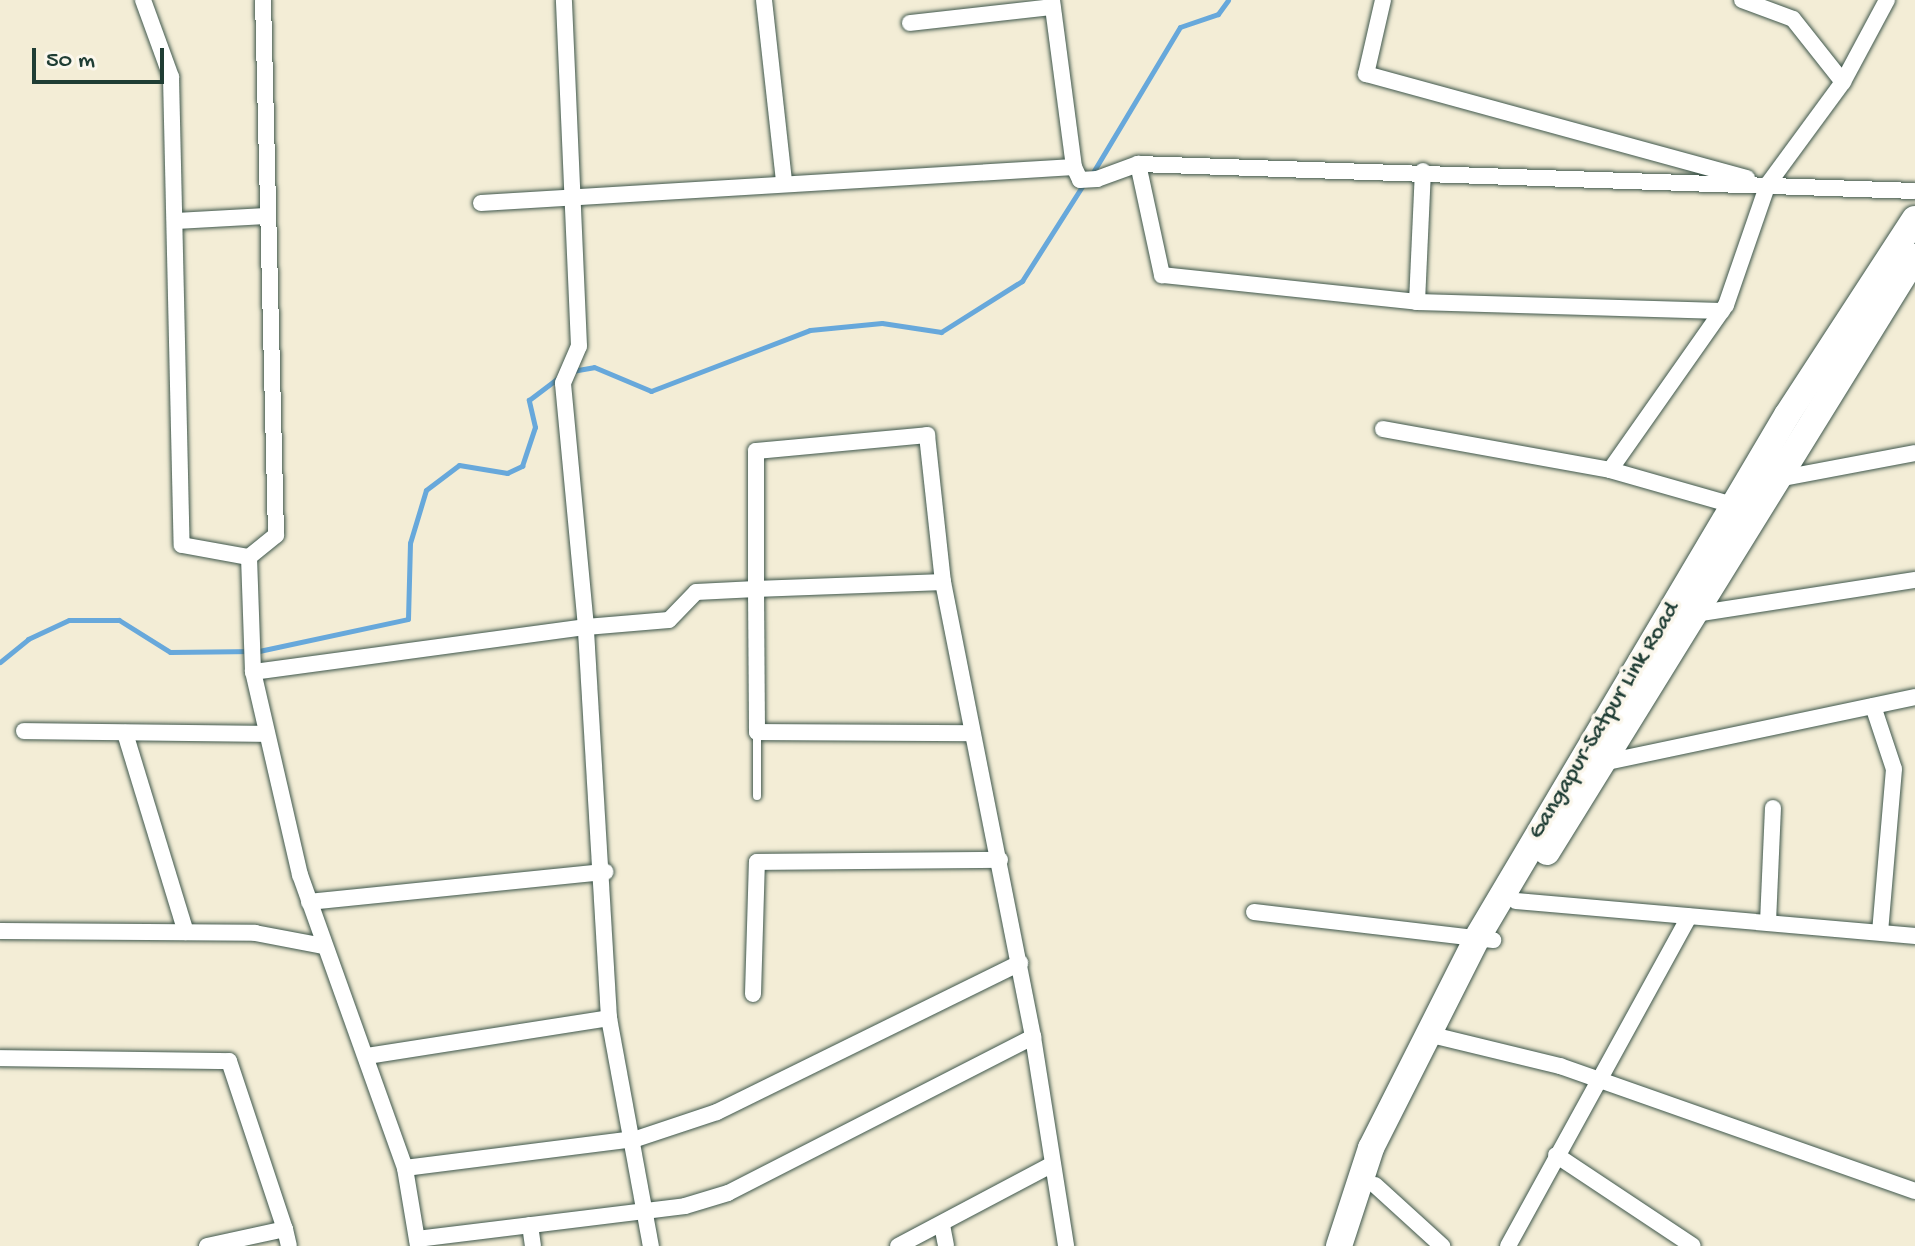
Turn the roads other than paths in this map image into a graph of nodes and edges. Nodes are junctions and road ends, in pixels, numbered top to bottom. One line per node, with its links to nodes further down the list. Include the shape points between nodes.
1 (143, 0): 21 (street, via 171,77)
2 (263, 0): 19 (street)
3 (564, 0): 17 (street)
4 (764, 0): 14 (street)
5 (1383, 0): 15 (street, via 1366,74)
6 (1742, 0): 10 (street, via 1793,19)
7 (1887, 0): 10 (street)
8 (1052, 4): 9 (street); 13 (street)
9 (910, 23)
10 (1843, 82): 15 (street)
11 (1138, 164): 12 (street); 13 (street, via 1097,179); 23 (street, via 1162,275)
12 (1423, 171): 15 (street); 23 (street)
13 (1077, 173): 14 (street)
14 (784, 180): 17 (street)
15 (1768, 184): 16 (street); 24 (street)
16 (1915, 191)
17 (576, 202): 18 (street); 35 (street, via 579,346 563,383)
18 (481, 203)
19 (267, 216): 21 (street); 30 (street, via 276,535)
20 (1915, 219): 29 (main road, Gangapur-Satpur Link Road)
21 (175, 221): 30 (street, via 182,545)
22 (1915, 257): 28 (main road, Gangapur-Satpur Link Road)
23 (1417, 302): 24 (street)
24 (1722, 311): 27 (street)
25 (1383, 429): 27 (street)
26 (1915, 453): 28 (street)
27 (1610, 470): 29 (street)
28 (1778, 479): 29 (main road, Gangapur-Satpur Link Road)
29 (1745, 509): 34 (main road, Gangapur-Satpur Link Road)
30 (249, 557): 36 (street)
31 (1915, 580): 34 (street)
32 (943, 582): 33 (street); 33 (street, via 927,435 756,451); 42 (street)
33 (756, 589): 35 (street, via 696,592 669,620); 40 (street)
34 (1682, 612): 44 (main road, Gangapur-Satpur Link Road); 58 (main road, Gangapur-Satpur Link Road)
35 (586, 627): 36 (street); 48 (street)
36 (253, 658): 43 (street)
37 (1915, 697): 38 (street)
38 (1873, 706): 44 (street); 56 (street, via 1894,769)
39 (24, 731): 41 (street)
40 (757, 732): 42 (street); 45 (lane)
41 (125, 733): 43 (street); 55 (street)
42 (971, 733): 47 (street)
43 (267, 734): 50 (street)
44 (1602, 763): 49 (main road, Gangapur-Satpur Link Road)
45 (757, 796)
46 (1773, 808): 53 (street)
47 (1000, 860): 60 (street); 61 (street, via 757,862)
48 (605, 872): 50 (street); 62 (street)
49 (1516, 901): 52 (street); 58 (main road, Gangapur-Satpur Link Road)
50 (309, 902): 59 (street)
51 (1254, 912): 58 (street)
52 (1689, 917): 53 (street); 67 (street)
53 (1768, 922): 56 (street)
54 (0, 931): 55 (street)
55 (186, 932): 59 (street)
56 (1880, 932): 57 (street)
57 (1915, 936)
58 (1485, 939): 64 (main road, Gangapur-Satpur Link Road)
59 (323, 946): 65 (street)
60 (1020, 963): 63 (street); 68 (street, via 717,1112)
61 (753, 994)
62 (609, 1018): 65 (street); 68 (street)
63 (1033, 1037): 70 (street); 74 (street, via 728,1193)
64 (1437, 1038): 67 (street, via 1484,1043); 72 (main road, Gangapur-Satpur Link Road); 86 (main road, Gangapur-Satpur Link Road, via 1371,1148)
65 (367, 1056): 71 (street)
66 (0, 1058): 77 (street, via 229,1061)
67 (1597, 1083): 69 (street); 73 (street)
68 (636, 1139): 71 (street); 74 (street)
69 (1556, 1155): 89 (street); 90 (street)
70 (1053, 1164): 76 (street); 85 (street)
71 (405, 1168): 78 (street)
72 (1375, 1185): 87 (main road, Gangapur-Satpur Link Road); 88 (street)
73 (1915, 1191)
74 (647, 1210): 75 (street); 82 (street)
75 (530, 1225): 78 (street); 81 (street)
76 (942, 1225): 83 (street); 84 (street)
77 (285, 1229): 79 (street); 80 (street)
78 (418, 1242)
79 (207, 1246)
80 (289, 1246)
81 (533, 1246)
82 (651, 1246)
83 (898, 1246)
84 (946, 1246)
85 (1066, 1246)
86 (1339, 1246)
87 (1358, 1246)
88 (1442, 1246)
89 (1508, 1246)
90 (1693, 1246)

